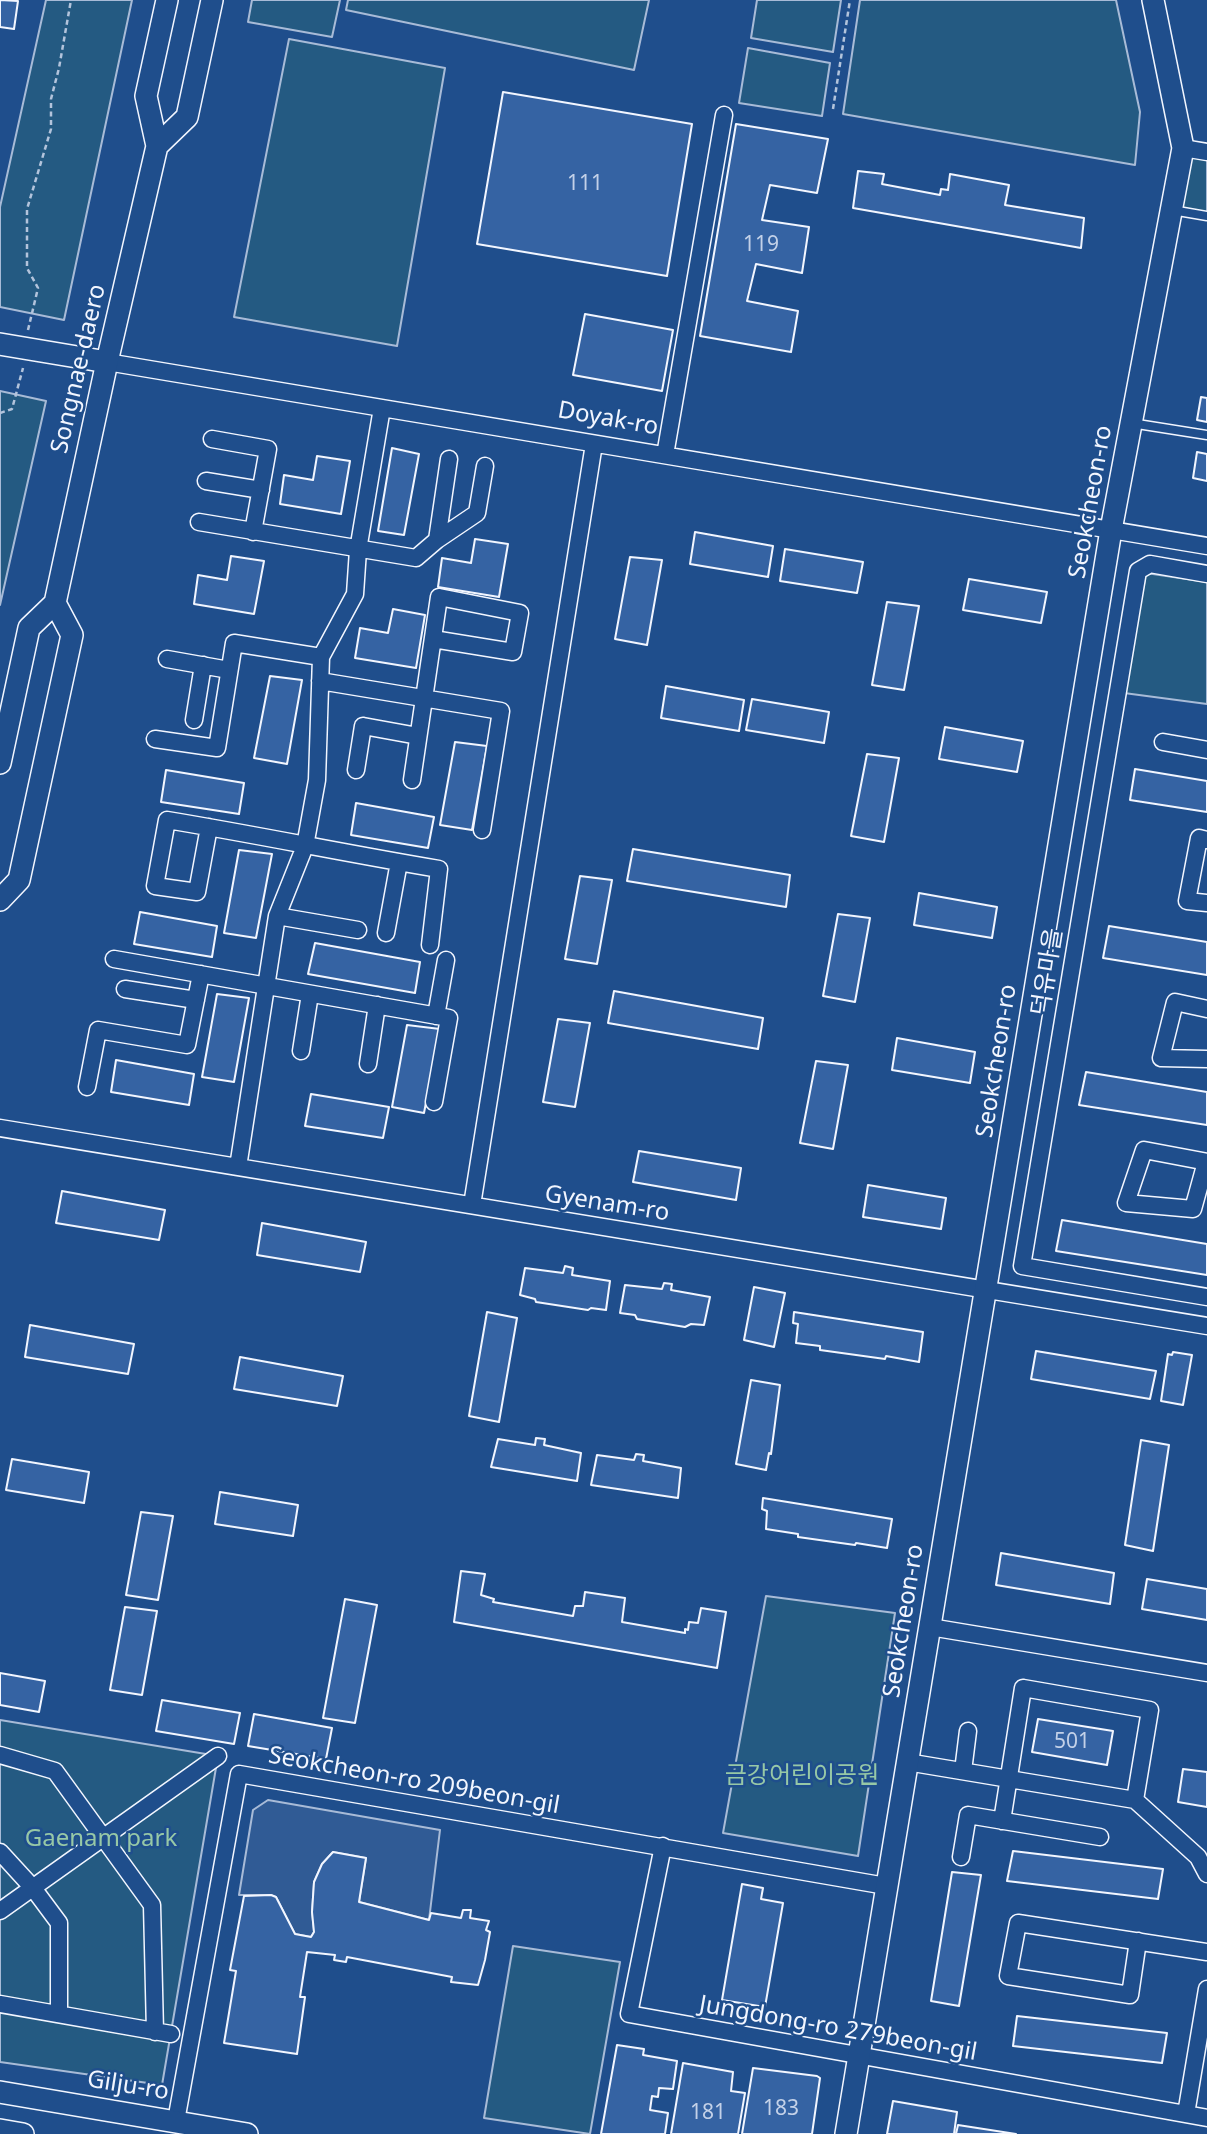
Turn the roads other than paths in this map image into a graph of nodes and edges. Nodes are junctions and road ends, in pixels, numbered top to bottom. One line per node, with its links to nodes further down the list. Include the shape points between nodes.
1 (167, 0): 5 (street, Songnae-daero, via 146,96)
2 (212, 0): 5 (street, via 187,117)
3 (1153, 0): 6 (street, Seokcheon-ro)
4 (724, 115): 17 (street)
5 (157, 146): 11 (street, Songnae-daero)
6 (1184, 148): 7 (street); 8 (street, Seokcheon-ro)
7 (1207, 152)
8 (1172, 210): 9 (lane); 13 (street, Seokcheon-ro)
9 (1207, 216)
10 (0, 344): 11 (street, Doyak-ro)
11 (107, 362): 12 (street, Doyak-ro); 29 (street, Songnae-daero)
12 (382, 408): 16 (street, Doyak-ro); 27 (street)
13 (1131, 423): 14 (lane); 23 (street, Seokcheon-ro)
14 (1207, 435)
15 (212, 439): 21 (street, via 268,449)
16 (594, 444): 17 (street, Doyak-ro); 74 (street)
17 (665, 455): 23 (street, Doyak-ro)
18 (449, 459): 25 (street)
19 (485, 466): 25 (street, via 477,513)
20 (206, 481): 21 (street)
21 (261, 490): 24 (street)
22 (199, 522): 24 (street)
23 (1111, 530): 26 (street, Doyak-ro); 75 (street, Seokcheon-ro)
24 (253, 532): 27 (street)
25 (437, 541): 27 (street, via 416,558)
26 (1207, 546)
27 (358, 550): 31 (street, via 355,594)
28 (1207, 574): 76 (street, 덕유마을, via 1150,564 1138,571 1022,1266)
29 (55, 603): 42 (street, via 29,628); 50 (street, via 72,635 19,880)
30 (432, 639): 30 (street, via 439,597 520,613 513,652); 36 (street)
31 (321, 657): 34 (street, via 234,642); 35 (street)
32 (167, 659): 33 (street)
33 (203, 665): 34 (street); 37 (street)
34 (229, 670): 39 (street, via 216,748)
35 (320, 681): 36 (street); 48 (street, via 317,780)
36 (424, 698): 38 (street); 46 (street, via 501,711)
37 (194, 720)
38 (418, 736): 43 (street, via 363,726); 44 (street)
39 (155, 739)
40 (1163, 742): 41 (street)
41 (1207, 750)
42 (0, 763)
43 (356, 770)
44 (412, 780)
45 (209, 827): 45 (street, via 197,892 155,886 167,820); 48 (street)
46 (482, 830)
47 (1207, 840): 51 (street, via 1199,838 1187,901)
48 (305, 846): 49 (street); 52 (street)
49 (399, 862): 54 (street); 55 (street, via 439,869)
50 (0, 900)
51 (1207, 903)
52 (277, 916): 53 (street); 59 (street)
53 (358, 930)
54 (386, 933)
55 (430, 946)
56 (114, 959): 58 (street)
57 (446, 960): 65 (street)
58 (201, 974): 59 (street); 62 (street)
59 (266, 986): 61 (street); 73 (street)
60 (125, 989): 62 (street)
61 (310, 994): 63 (street); 66 (street)
62 (196, 1000): 69 (street, via 187,1045 98,1030)
63 (377, 1006): 65 (street); 68 (street)
64 (1207, 1009): 67 (street, via 1175,1002 1161,1058)
65 (436, 1016): 70 (street, via 449,1018)
66 (301, 1051)
67 (1207, 1059)
68 (368, 1063)
69 (87, 1087)
70 (434, 1102)
71 (0, 1128): 73 (street, Gyenam-ro)
72 (1207, 1162): 72 (street, via 1144,1150 1126,1203 1193,1209)
73 (238, 1167): 74 (street, Gyenam-ro)
74 (472, 1205): 75 (street, Gyenam-ro)
75 (985, 1290): 77 (street, Gyenam-ro); 78 (street, Seokcheon-ro)
76 (1207, 1297)
77 (1207, 1326)
78 (930, 1627): 79 (street); 83 (street, Seokcheon-ro)
79 (1207, 1673)
80 (968, 1731): 84 (street)
81 (0, 1755): 88 (street, via 55,1771)
82 (218, 1756): 88 (street)
83 (907, 1762): 84 (street); 94 (street, Seokcheon-ro)
84 (962, 1771): 85 (street)
85 (1009, 1779): 86 (street); 86 (street, via 1023,1688 1150,1710); 87 (street)
86 (1135, 1800): 93 (street, via 1198,1857)
87 (1002, 1821): 89 (street); 92 (street, via 968,1815)
88 (105, 1837): 95 (street); 101 (street, via 152,1905 163,2033)
89 (1100, 1837)
90 (663, 1846): 94 (street, Seokcheon-ro 209beon-gil); 103 (street, Jungdong-ro 279beon-gil, via 629,2014); 107 (street, Seokcheon-ro 209beon-gil, via 239,1774)
91 (0, 1852): 95 (street)
92 (961, 1857)
93 (1207, 1874)
94 (886, 1886): 103 (street, Seokcheon-ro)
95 (33, 1888): 96 (street); 101 (street, via 59,1923)
96 (0, 1911)
97 (1138, 1941): 97 (street, via 1018,1923 1008,1976 1130,1995); 98 (street)
98 (1207, 1952)
99 (1207, 1989): 102 (street)
100 (0, 2004): 101 (street)
101 (59, 2014)
102 (1204, 2027): 105 (street)
103 (858, 2056): 105 (street, Jungdong-ro 279beon-gil); 111 (street, Seokcheon-ro)
104 (0, 2092): 107 (street, Gilju-ro)
105 (1186, 2114): 106 (street, Jungdong-ro 279beon-gil)
106 (1207, 2118)
107 (176, 2121): 110 (street, Gilju-ro)
108 (0, 2130): 109 (street)
109 (23, 2134)
110 (247, 2134)
111 (846, 2134)

